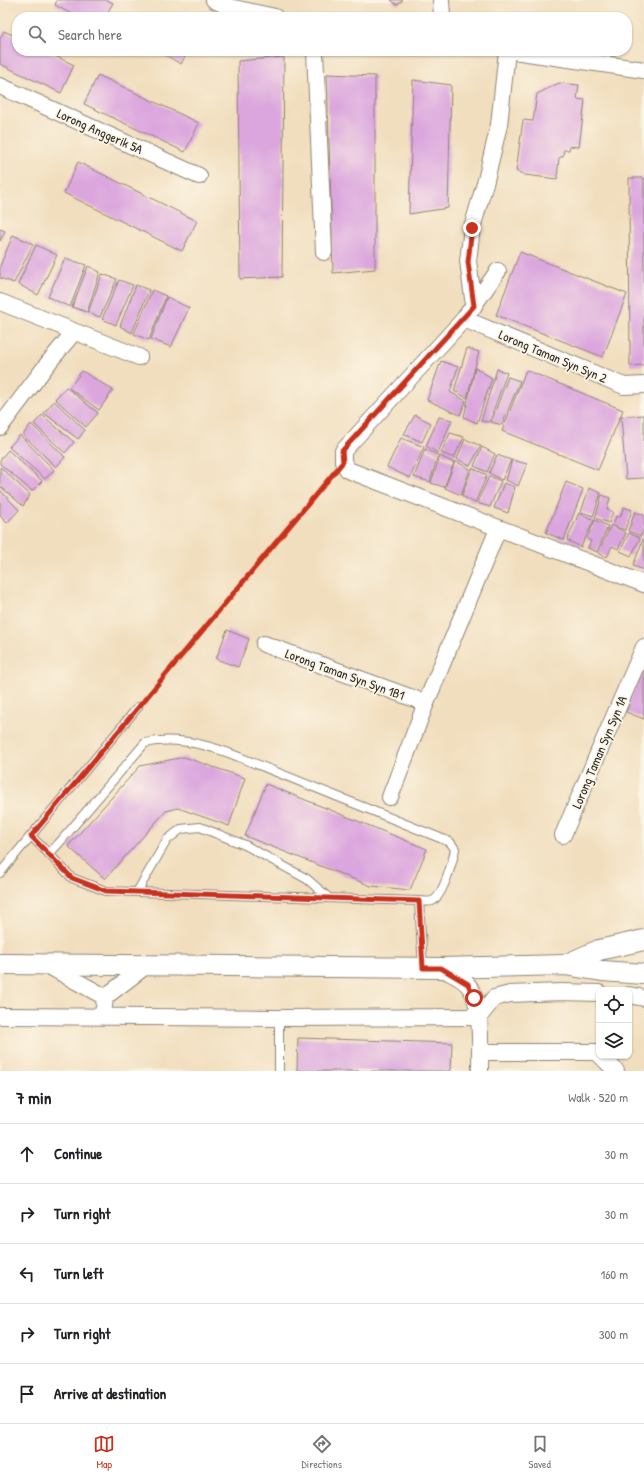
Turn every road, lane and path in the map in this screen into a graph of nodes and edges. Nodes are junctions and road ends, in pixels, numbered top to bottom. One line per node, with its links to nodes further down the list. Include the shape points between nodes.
1 (214, 0): 3 (street, via 229,7)
2 (441, 0): 4 (street)
3 (252, 12)
4 (442, 12)
5 (315, 56): 11 (street)
6 (506, 56): 14 (street, via 498,125 472,228 468,262)
7 (548, 56): 8 (street)
8 (644, 70)
9 (0, 86): 10 (street, Lorong Anggerik 5A)
10 (199, 176)
11 (324, 252)
12 (498, 271): 14 (street)
13 (0, 302): 16 (street)
14 (474, 306): 15 (street)
15 (464, 319): 18 (street, Lorong Taman Syn Syn 2, via 624,386); 20 (street, via 342,451)
16 (74, 332): 17 (street); 19 (street)
17 (139, 357)
18 (644, 385)
19 (0, 427)
20 (343, 462): 21 (street, via 348,470); 26 (path)
21 (498, 529): 22 (street); 25 (street)
22 (644, 584)
23 (264, 644): 25 (street, Lorong Taman Syn Syn 1B1)
24 (644, 647): 28 (street, Lorong Taman Syn Syn 1A)
25 (426, 703): 27 (street)
26 (138, 707): 29 (lane)
27 (390, 797)
28 (563, 835)
29 (31, 836): 30 (lane); 31 (lane)
30 (49, 854): 32 (lane, via 72,878 106,891); 34 (lane, via 145,743 156,740 199,744 232,754 450,842 455,849 453,860 438,896 432,900)
31 (0, 873)
32 (137, 892): 33 (lane); 33 (lane, via 168,840 181,829 200,827 245,845 307,880)
33 (329, 898): 34 (lane)
34 (419, 901): 40 (lane)
35 (644, 940): 39 (street, via 599,950)
36 (0, 964): 37 (street)
37 (47, 964): 38 (street); 44 (street)
38 (147, 965): 40 (street); 44 (street)
39 (565, 965): 40 (street); 41 (street, via 602,972)
40 (432, 968): 48 (street, via 468,984)
41 (644, 974)
42 (596, 993): 48 (street, via 510,994 494,998)
43 (632, 996): 45 (street)
44 (105, 997): 47 (street)
45 (644, 998)
46 (0, 1016): 47 (street)
47 (103, 1016): 49 (street)
48 (479, 1017): 49 (street); 50 (street)
49 (279, 1018): 53 (lane)
50 (480, 1052): 51 (street); 54 (street)
51 (596, 1052)
52 (604, 1059): 55 (street)
53 (279, 1071)
54 (480, 1071)
55 (616, 1071)

